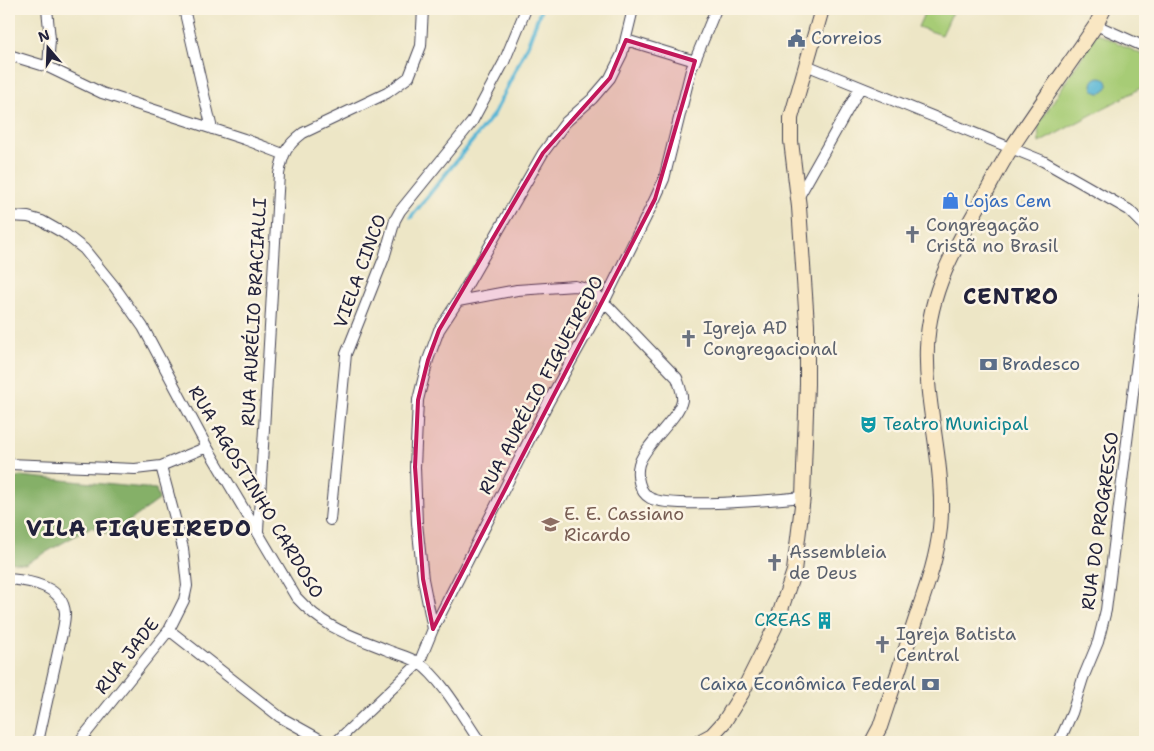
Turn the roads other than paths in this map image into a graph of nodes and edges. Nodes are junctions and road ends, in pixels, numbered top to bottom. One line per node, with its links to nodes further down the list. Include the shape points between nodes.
1 (48, 9): 15 (street)
2 (184, 9): 17 (street)
3 (423, 9): 19 (street, via 421,46 409,77 387,93 304,133 291,142)
4 (526, 9): 30 (street, VIELA CINCO, via 504,62 472,122 395,220 384,258 346,354)
5 (634, 9): 10 (street)
6 (716, 9): 13 (street, RUA AURÉLIO FIGUEIREDO)
7 (822, 9): 14 (main road)
8 (1104, 9): 9 (main road)
9 (1096, 25): 11 (street); 18 (main road)
10 (626, 40): 13 (street); 24 (street, via 610,78 566,122 543,153)
11 (1145, 47)
12 (9, 54): 15 (street)
13 (694, 61): 25 (street, RUA AURÉLIO FIGUEIREDO, via 664,180)
14 (806, 65): 16 (street); 20 (main road, via 791,118)
15 (48, 67): 17 (street, via 102,93)
16 (860, 88): 18 (street); 20 (street)
17 (212, 129): 19 (street)
18 (1012, 148): 22 (street, via 1043,161 1129,210); 42 (main road, via 952,252 931,315 927,380 942,511 939,537 932,573 880,727)
19 (283, 154): 31 (street, RUA AURÉLIO BRACIALLI, via 279,174)
20 (798, 198): 29 (main road, via 807,324)
21 (9, 216): 26 (street, RUA AGOSTINHO CARDOSO, via 42,221 84,249 143,327)
22 (1145, 229)
23 (1145, 297): 43 (street, RUA DO PROGRESSO, via 1106,610 1098,642)
24 (458, 301): 25 (street, via 517,290 575,286 592,290); 33 (street, via 439,330 418,400 415,468 418,523)
25 (604, 302): 29 (street, via 676,378 682,393 678,409 640,463 638,476 645,494 652,499 674,503); 33 (street, RUA AURÉLIO FIGUEIREDO, via 549,401)
26 (208, 448): 28 (street); 31 (street, RUA AGOSTINHO CARDOSO)
27 (9, 464): 28 (street, via 135,469)
28 (161, 466): 34 (street, RUA JADE, via 183,548 187,586 184,600)
29 (803, 497): 41 (main road, via 794,571 775,627 724,722 712,736)
30 (330, 520)
31 (258, 532): 35 (street, RUA AGOSTINHO CARDOSO, via 296,597 310,612 324,623)
32 (9, 579): 36 (street, via 42,585 55,593 65,612)
33 (432, 629): 35 (street, RUA AURÉLIO FIGUEIREDO)
34 (169, 630): 37 (street, RUA JADE); 38 (street, via 280,717)
35 (419, 663): 39 (street, RUA AURÉLIO FIGUEIREDO); 40 (street, RUA AGOSTINHO CARDOSO, via 435,679)
36 (38, 742)
37 (79, 742)
38 (325, 742)
39 (336, 742)
40 (480, 742)
41 (699, 742)
42 (872, 742)
43 (1058, 742)

